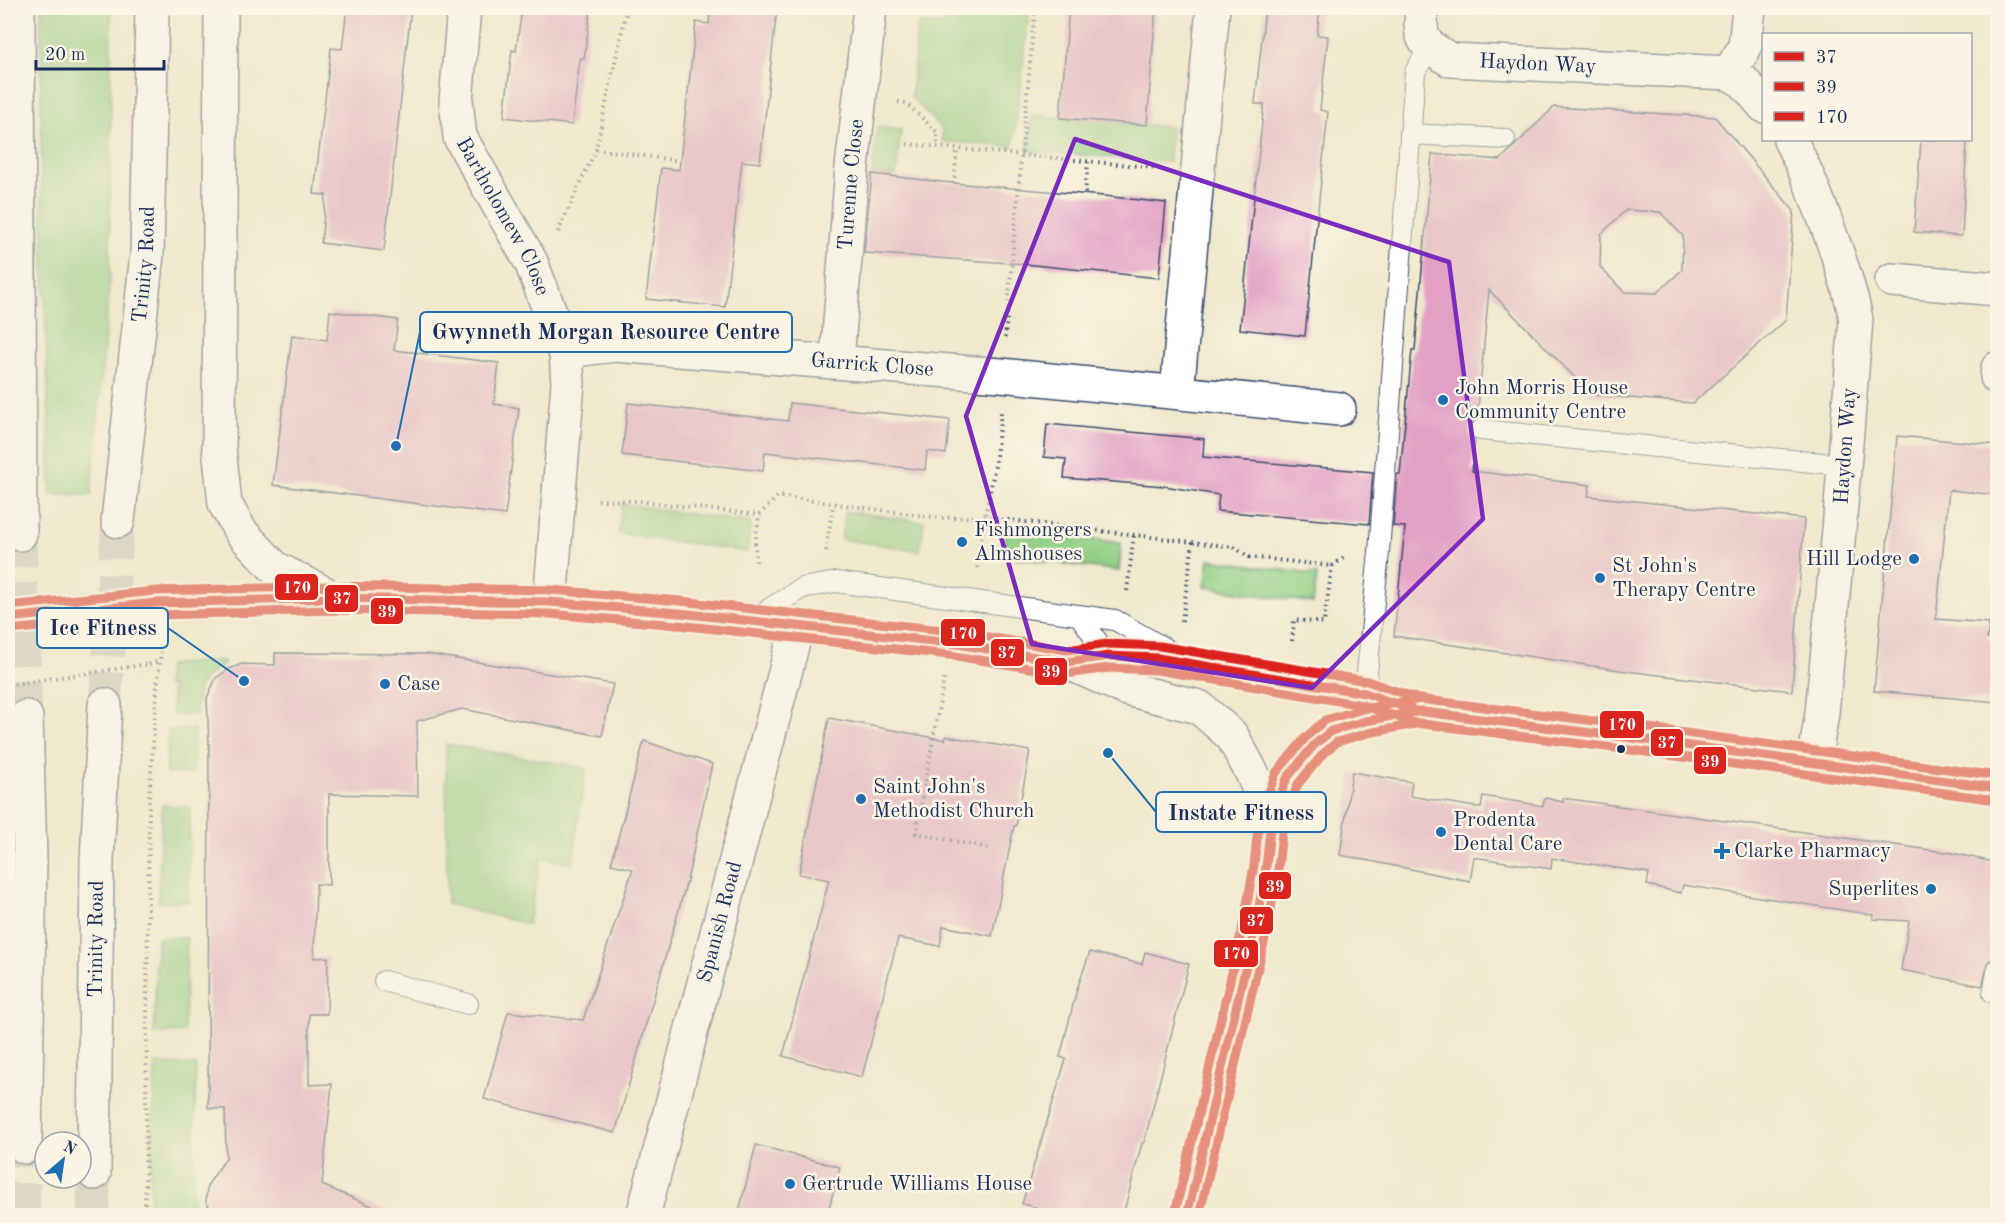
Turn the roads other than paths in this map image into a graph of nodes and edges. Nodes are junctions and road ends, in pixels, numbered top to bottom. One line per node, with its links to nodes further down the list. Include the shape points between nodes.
1 (18, 8): 26 (main road)
2 (152, 8): 25 (main road, Trinity Road, via 147,254)
3 (221, 8): 27 (main road, via 219,447 225,504 241,532 275,568)
4 (464, 8): 17 (main road, Bartholomew Close, via 456,101 460,137 531,262)
5 (870, 8): 18 (main road, Turenne Close, via 852,167)
6 (1213, 8): 21 (main road)
7 (1422, 8): 9 (main road, via 1420,32)
8 (1749, 8): 10 (main road, via 1745,47)
9 (1429, 47): 10 (main road, Haydon Way, via 1450,60); 12 (lane, via 1415,72)
10 (1729, 73): 11 (main road, via 1744,82)
11 (1762, 104)
12 (1410, 134): 13 (lane); 37 (lane)
13 (1505, 139)
14 (1791, 141): 24 (main road, Haydon Way, via 1810,179 1852,296 1856,320)
15 (1892, 280): 16 (main road)
16 (1998, 289)
17 (566, 354): 18 (main road, Garrick Close, via 615,345); 28 (main road, Bartholomew Close, via 568,383)
18 (837, 361): 21 (main road, Garrick Close)
19 (1998, 368): 20 (main road)
20 (1997, 377)
21 (1177, 392): 22 (main road, Garrick Close)
22 (1340, 409)
23 (1481, 430): 24 (lane)
24 (1843, 465): 41 (main road, Haydon Way)
25 (118, 521)
26 (20, 534)
27 (333, 598): 28 (main road); 30 (main road, bridge, via 156,603)
28 (550, 602): 31 (main road)
29 (1079, 615): 31 (lane, via 836,582 802,588); 33 (lane); 35 (lane, via 1115,620)
30 (10, 621)
31 (750, 621): 32 (main road)
32 (797, 627): 34 (main road, via 951,643); 50 (main road, Spanish Road)
33 (1108, 656): 34 (main road); 35 (main road, via 1158,658); 36 (lane)
34 (1067, 662): 36 (main road)
35 (1196, 665): 37 (main road)
36 (1127, 689): 43 (main road, via 1199,707 1232,736)
37 (1365, 693): 39 (main road)
38 (105, 705): 49 (main road, Trinity Road, via 97,860)
39 (1416, 711): 41 (main road); 43 (main road, via 1332,731 1314,745 1287,778)
40 (26, 717): 48 (main road, via 30,859)
41 (1814, 763): 42 (main road)
42 (1998, 788)
43 (1271, 820): 51 (main road, via 1256,923)
44 (1998, 968): 46 (lane)
45 (384, 981): 47 (lane)
46 (1993, 993)
47 (468, 1004)
48 (25, 1147)
49 (94, 1173)
50 (643, 1215)
51 (1187, 1215)

